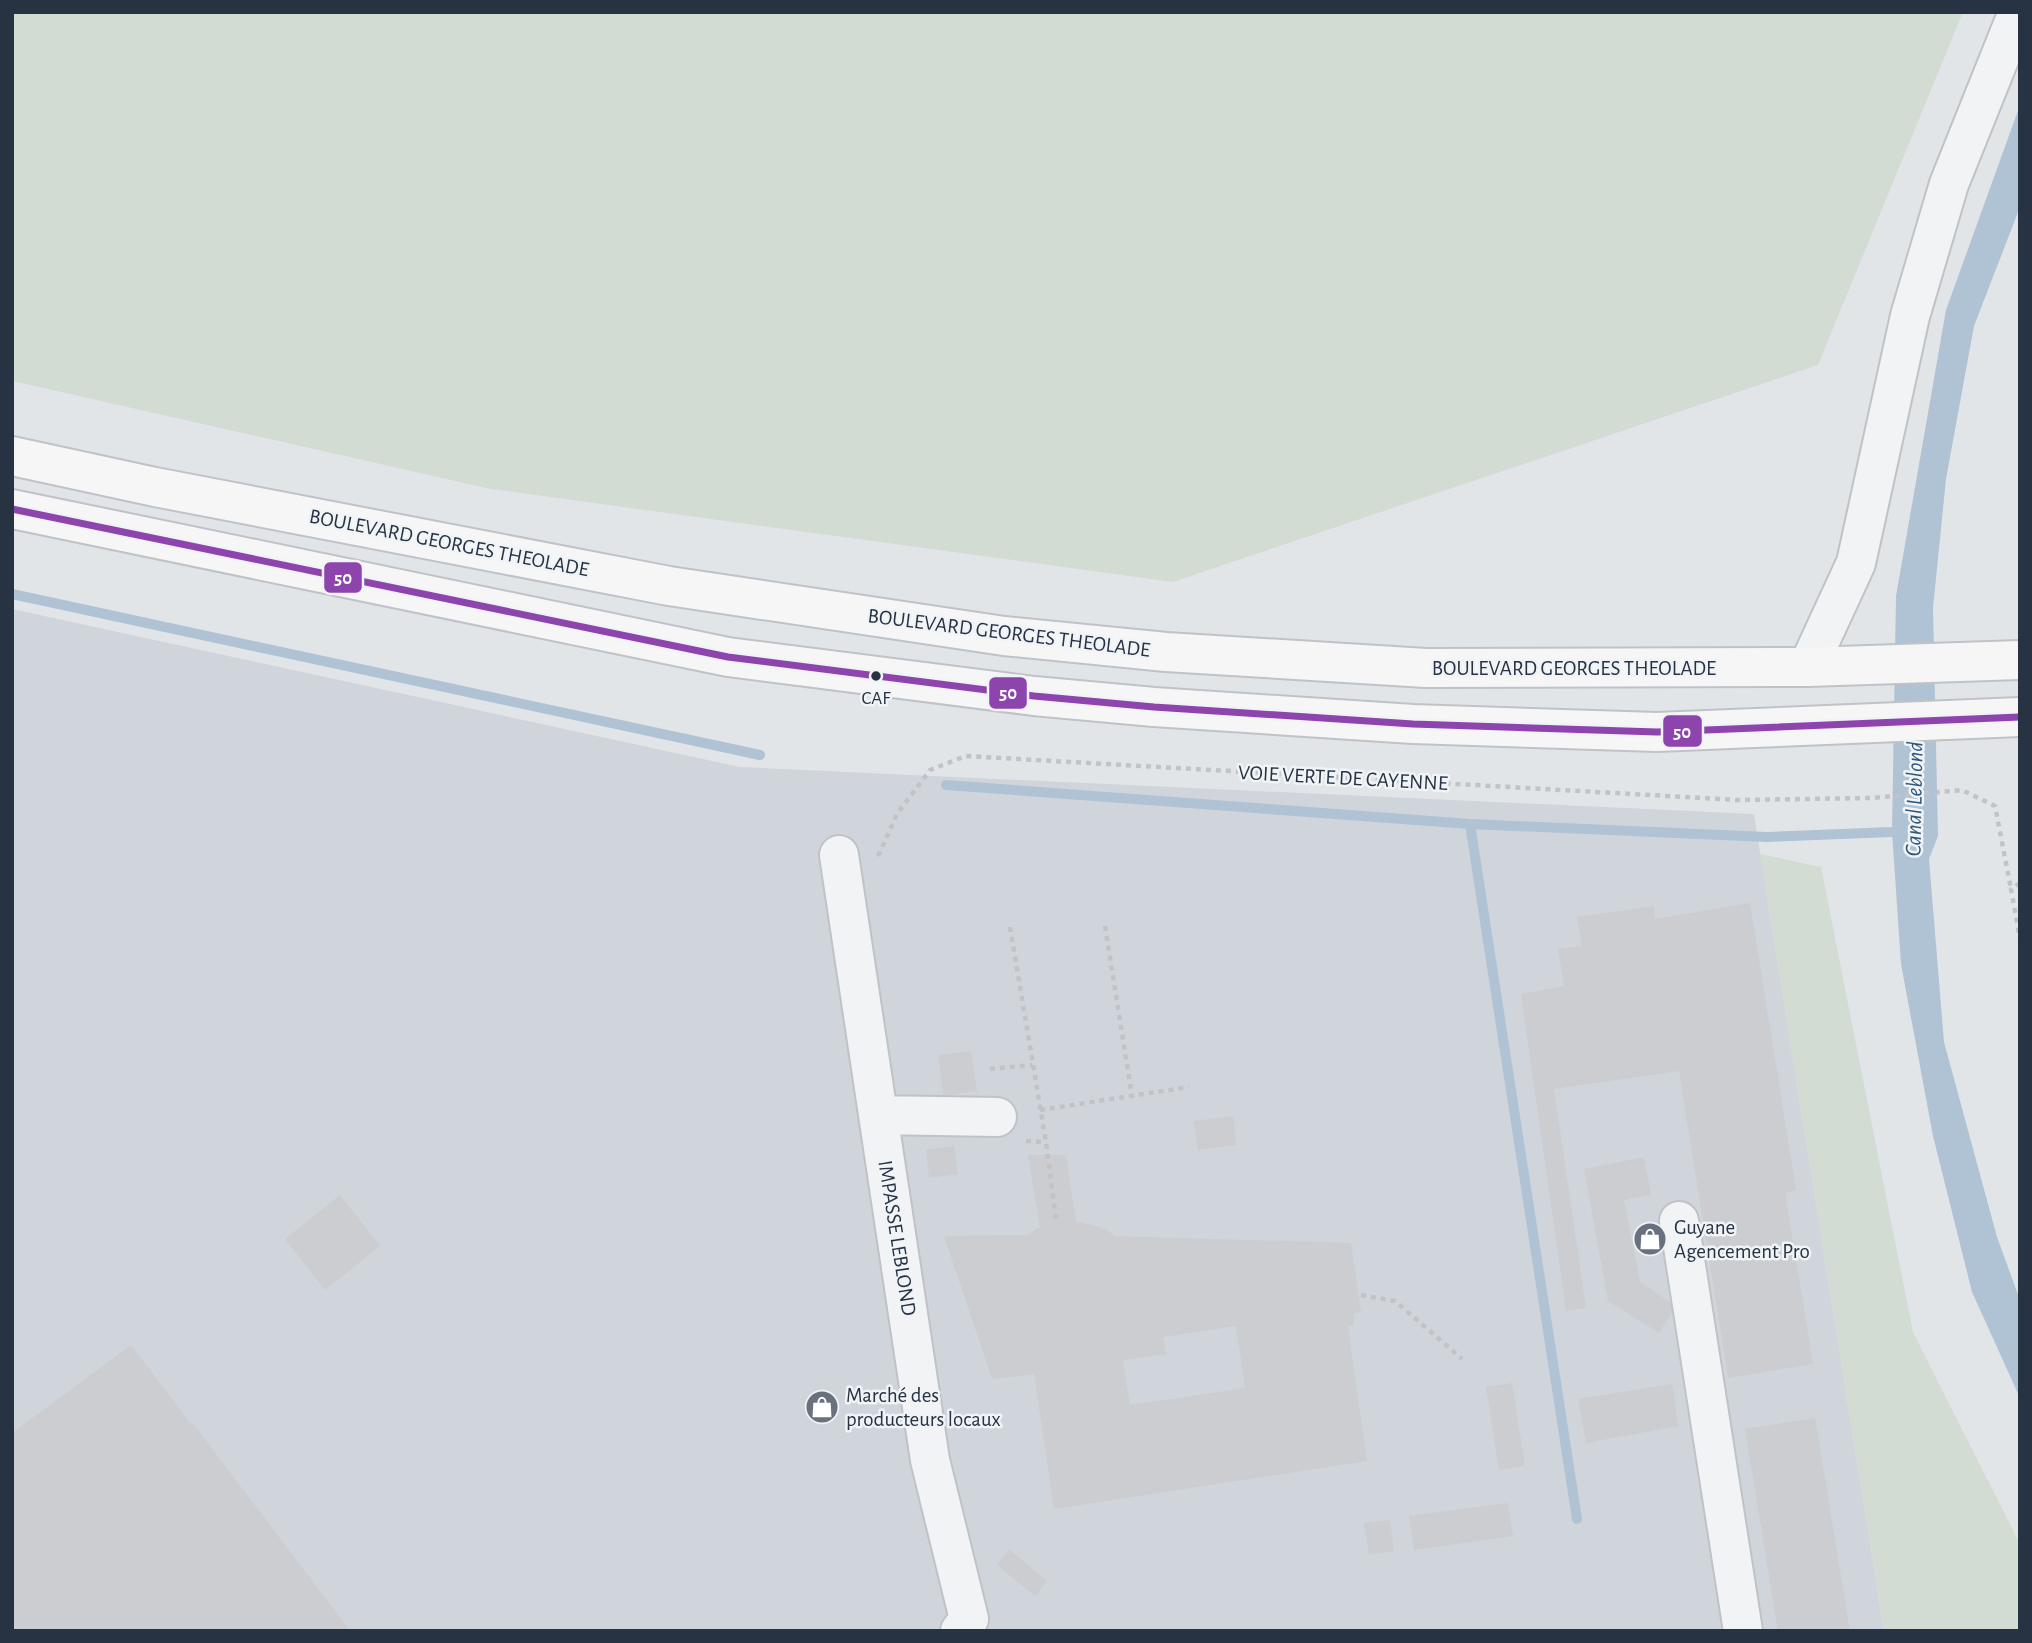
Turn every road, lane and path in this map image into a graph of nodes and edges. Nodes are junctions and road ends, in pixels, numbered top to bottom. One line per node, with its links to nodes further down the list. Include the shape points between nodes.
1 (2018, 12): 5 (street, via 1949,184 1918,290 1856,563)
2 (12, 456): 5 (main road, BOULEVARD GEORGES THEOLADE, via 669,586 1004,636 1166,652 1426,668)
3 (12, 509): 6 (main road, via 728,657 1034,696 1413,724 1657,732)
4 (2010, 661): 5 (main road, BOULEVARD GEORGES THEOLADE)
5 (1808, 667)
6 (2009, 718)
7 (856, 861): 9 (path, VOIE VERTE DE CAYENNE, via 930,769 965,757 1737,800 1871,798 1962,790 1995,806); 18 (street, IMPASSE LEBLOND)
8 (2020, 883): 9 (path)
9 (2011, 889): 12 (path)
10 (1105, 926): 16 (path)
11 (1010, 928): 13 (path)
12 (2020, 939)
13 (1032, 1065): 14 (path); 17 (path)
14 (990, 1069)
15 (1189, 1087): 16 (path)
16 (1132, 1096): 17 (path)
17 (1040, 1110): 20 (path)
18 (878, 1115): 19 (street); 24 (street, IMPASSE LEBLOND, via 930,1460)
19 (997, 1117)
20 (1056, 1219)
21 (1679, 1221): 25 (street)
22 (1362, 1296): 23 (path, via 1395,1301)
23 (1462, 1359)
24 (964, 1625)
25 (1743, 1631)

